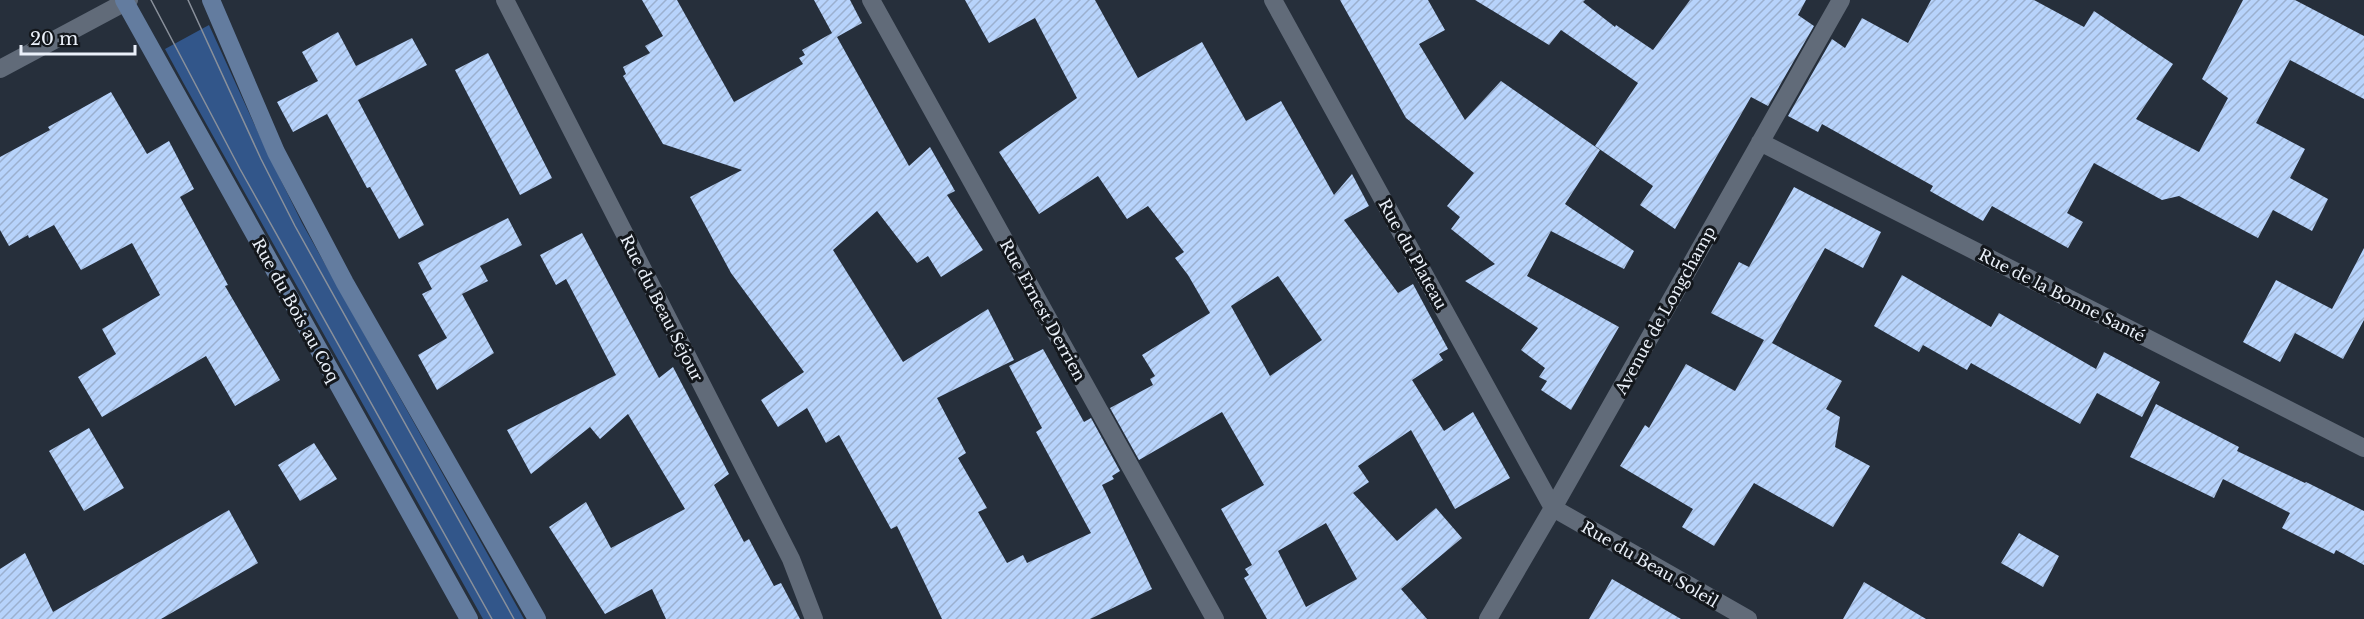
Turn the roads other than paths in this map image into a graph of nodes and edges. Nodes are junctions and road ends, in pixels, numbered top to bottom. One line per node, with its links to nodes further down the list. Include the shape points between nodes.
1 (211, 0): 12 (main road, via 276,152 345,283)
2 (505, 0): 13 (street, Rue du Beau Séjour, via 791,559)
3 (871, 0): 14 (street, Rue Ernest Derrien)
4 (1273, 0): 10 (street, Rue du Plateau)
5 (1841, 0): 8 (street, Avenue de Longchamp)
6 (126, 1): 7 (street); 11 (main road, Rue du Bois au Coq)
7 (0, 69)
8 (1760, 142): 9 (street, Rue de la Bonne Santé); 10 (street, Avenue de Longchamp)
9 (2364, 448)
10 (1553, 508): 15 (street, Avenue de Longchamp); 16 (street, Rue du Beau Soleil)
11 (469, 619)
12 (537, 619)
13 (814, 619)
14 (1215, 619)
15 (1488, 619)
16 (1748, 619)

